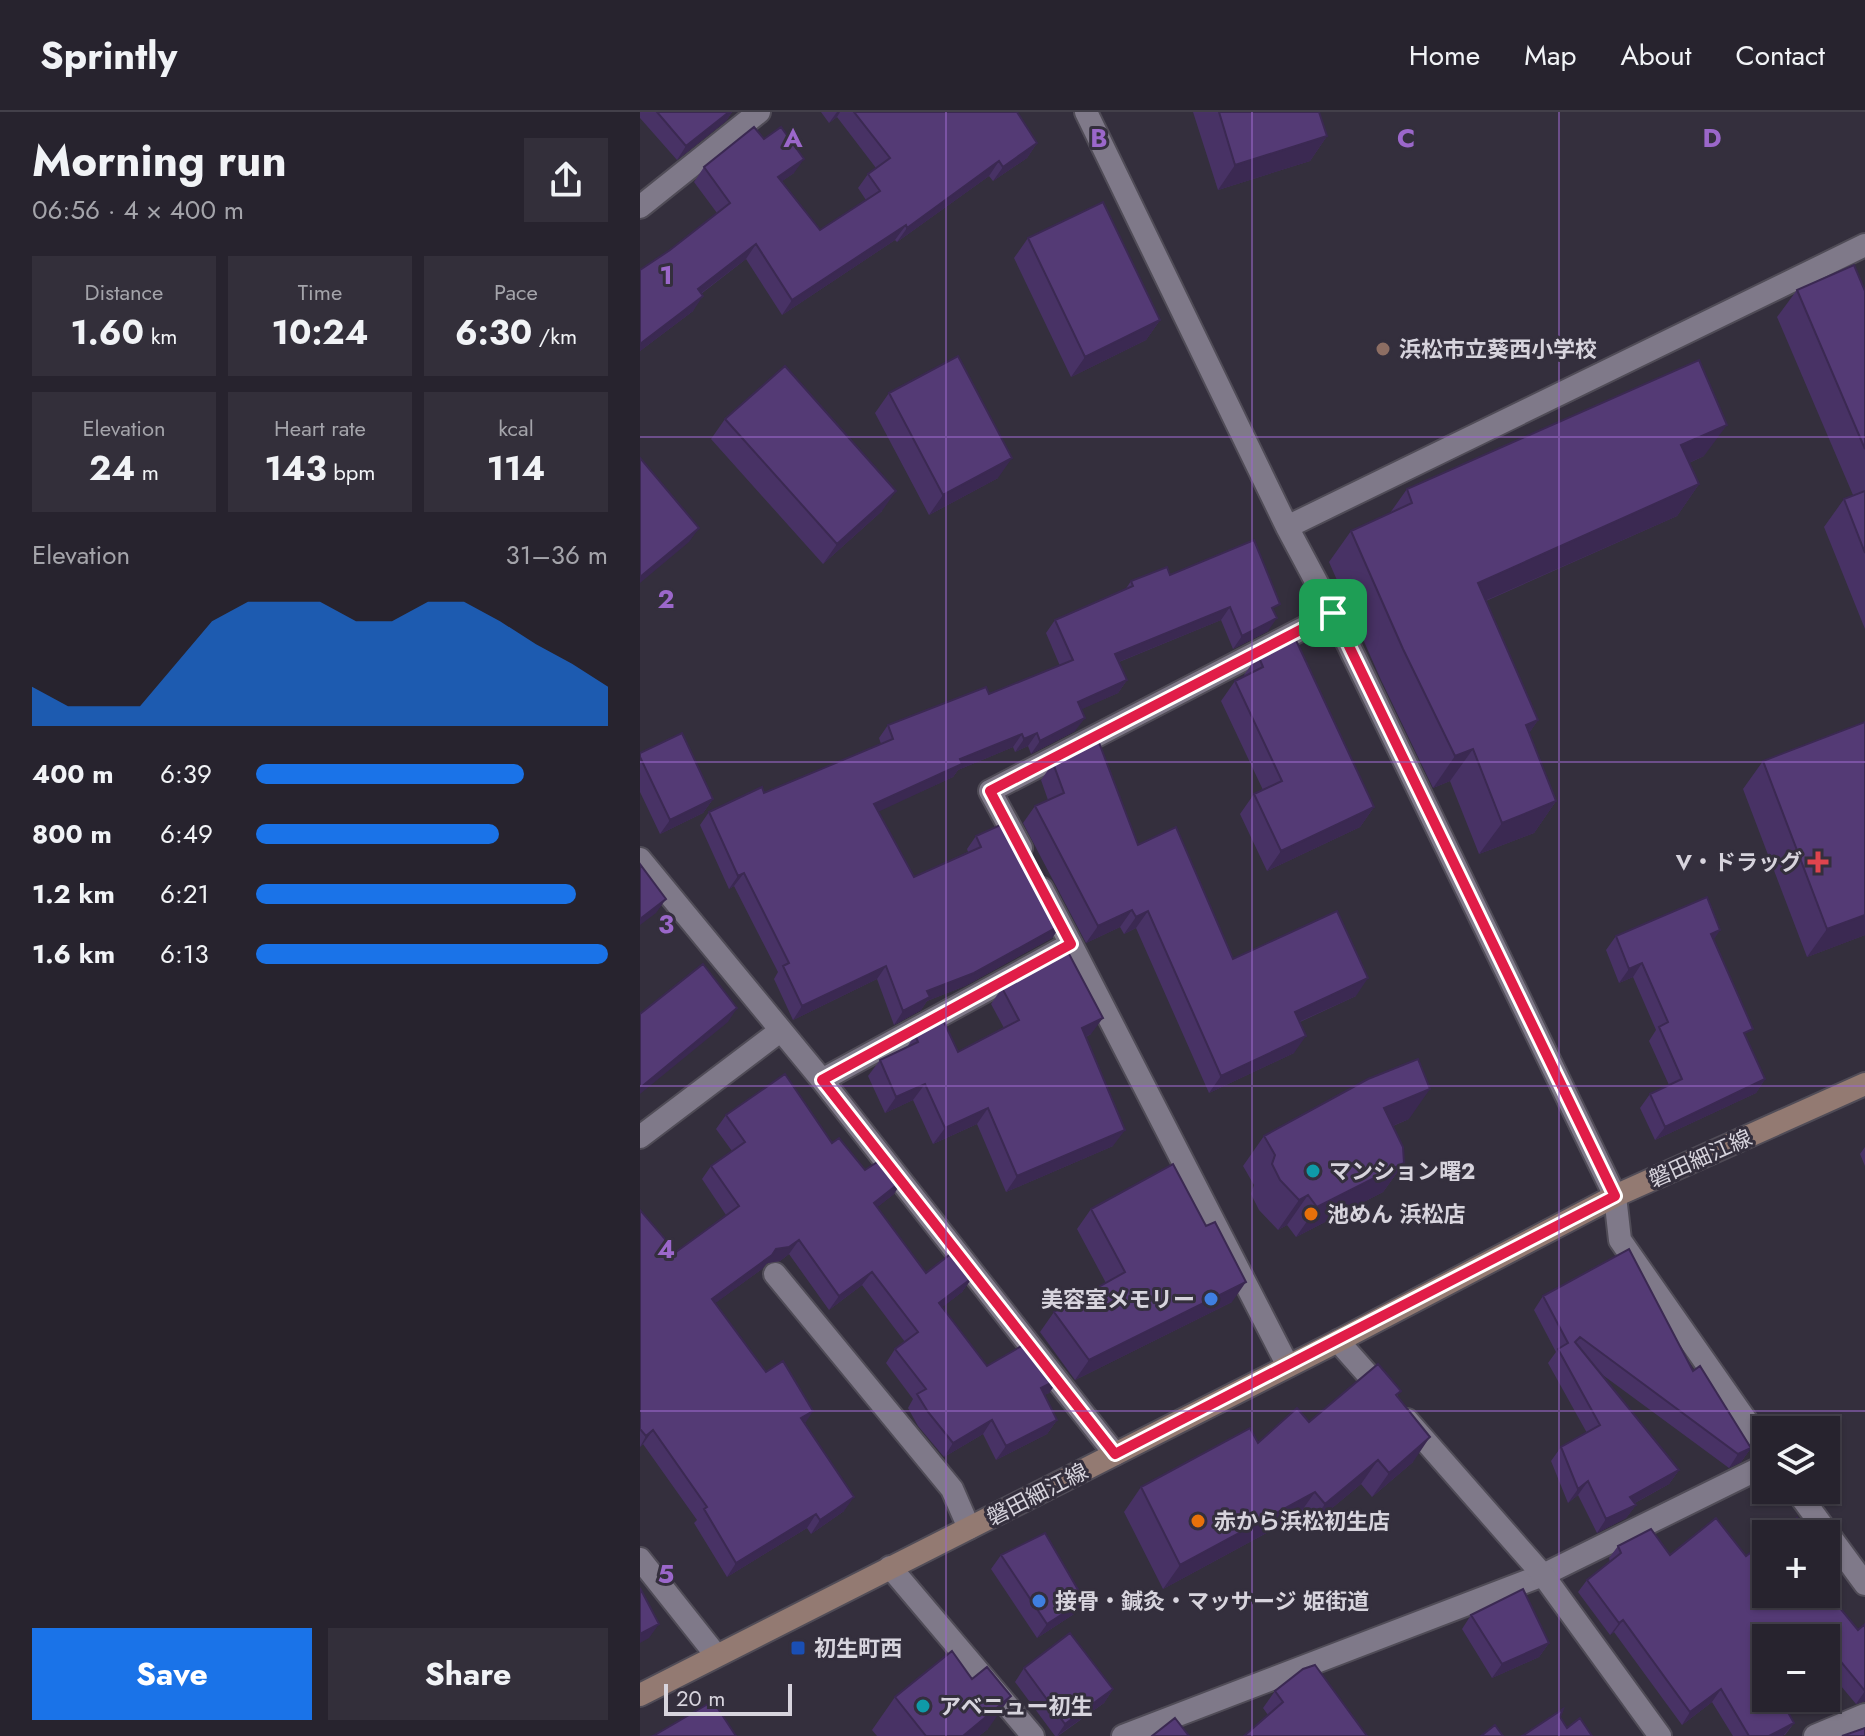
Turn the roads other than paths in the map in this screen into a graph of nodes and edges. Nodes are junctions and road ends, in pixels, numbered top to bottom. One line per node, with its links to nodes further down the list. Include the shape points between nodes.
1 (759, 112): 3 (street)
2 (1086, 112): 5 (street)
3 (640, 207)
4 (1865, 245): 5 (street)
5 (1287, 527): 6 (street)
6 (1333, 613): 8 (street, via 990,791); 13 (street)
7 (640, 859): 9 (street)
8 (1071, 944): 10 (street); 16 (street)
9 (780, 1031): 10 (street); 12 (street)
10 (822, 1080): 18 (street)
11 (1865, 1084): 13 (main road, 磐田細江線)
12 (640, 1137)
13 (1615, 1196): 15 (main road, 磐田細江線); 17 (street, via 1620,1240)
14 (775, 1274): 21 (street, via 952,1489)
15 (1338, 1341): 16 (main road, 磐田細江線); 24 (street)
16 (1288, 1366): 18 (main road, 磐田細江線)
17 (1752, 1429)
18 (1115, 1454): 21 (main road, 磐田細江線)
19 (1752, 1472): 24 (street)
20 (1806, 1504): 25 (street)
21 (969, 1528): 23 (main road, 磐田細江線)
22 (640, 1559): 26 (street)
23 (890, 1567): 26 (main road, 磐田細江線); 29 (street)
24 (1543, 1575): 30 (street); 31 (street)
25 (1865, 1584)
26 (716, 1655): 27 (main road, 磐田細江線)
27 (640, 1695)
28 (1865, 1715): 32 (street)
29 (1033, 1736)
30 (1123, 1736)
31 (1660, 1736)
32 (1815, 1736)

